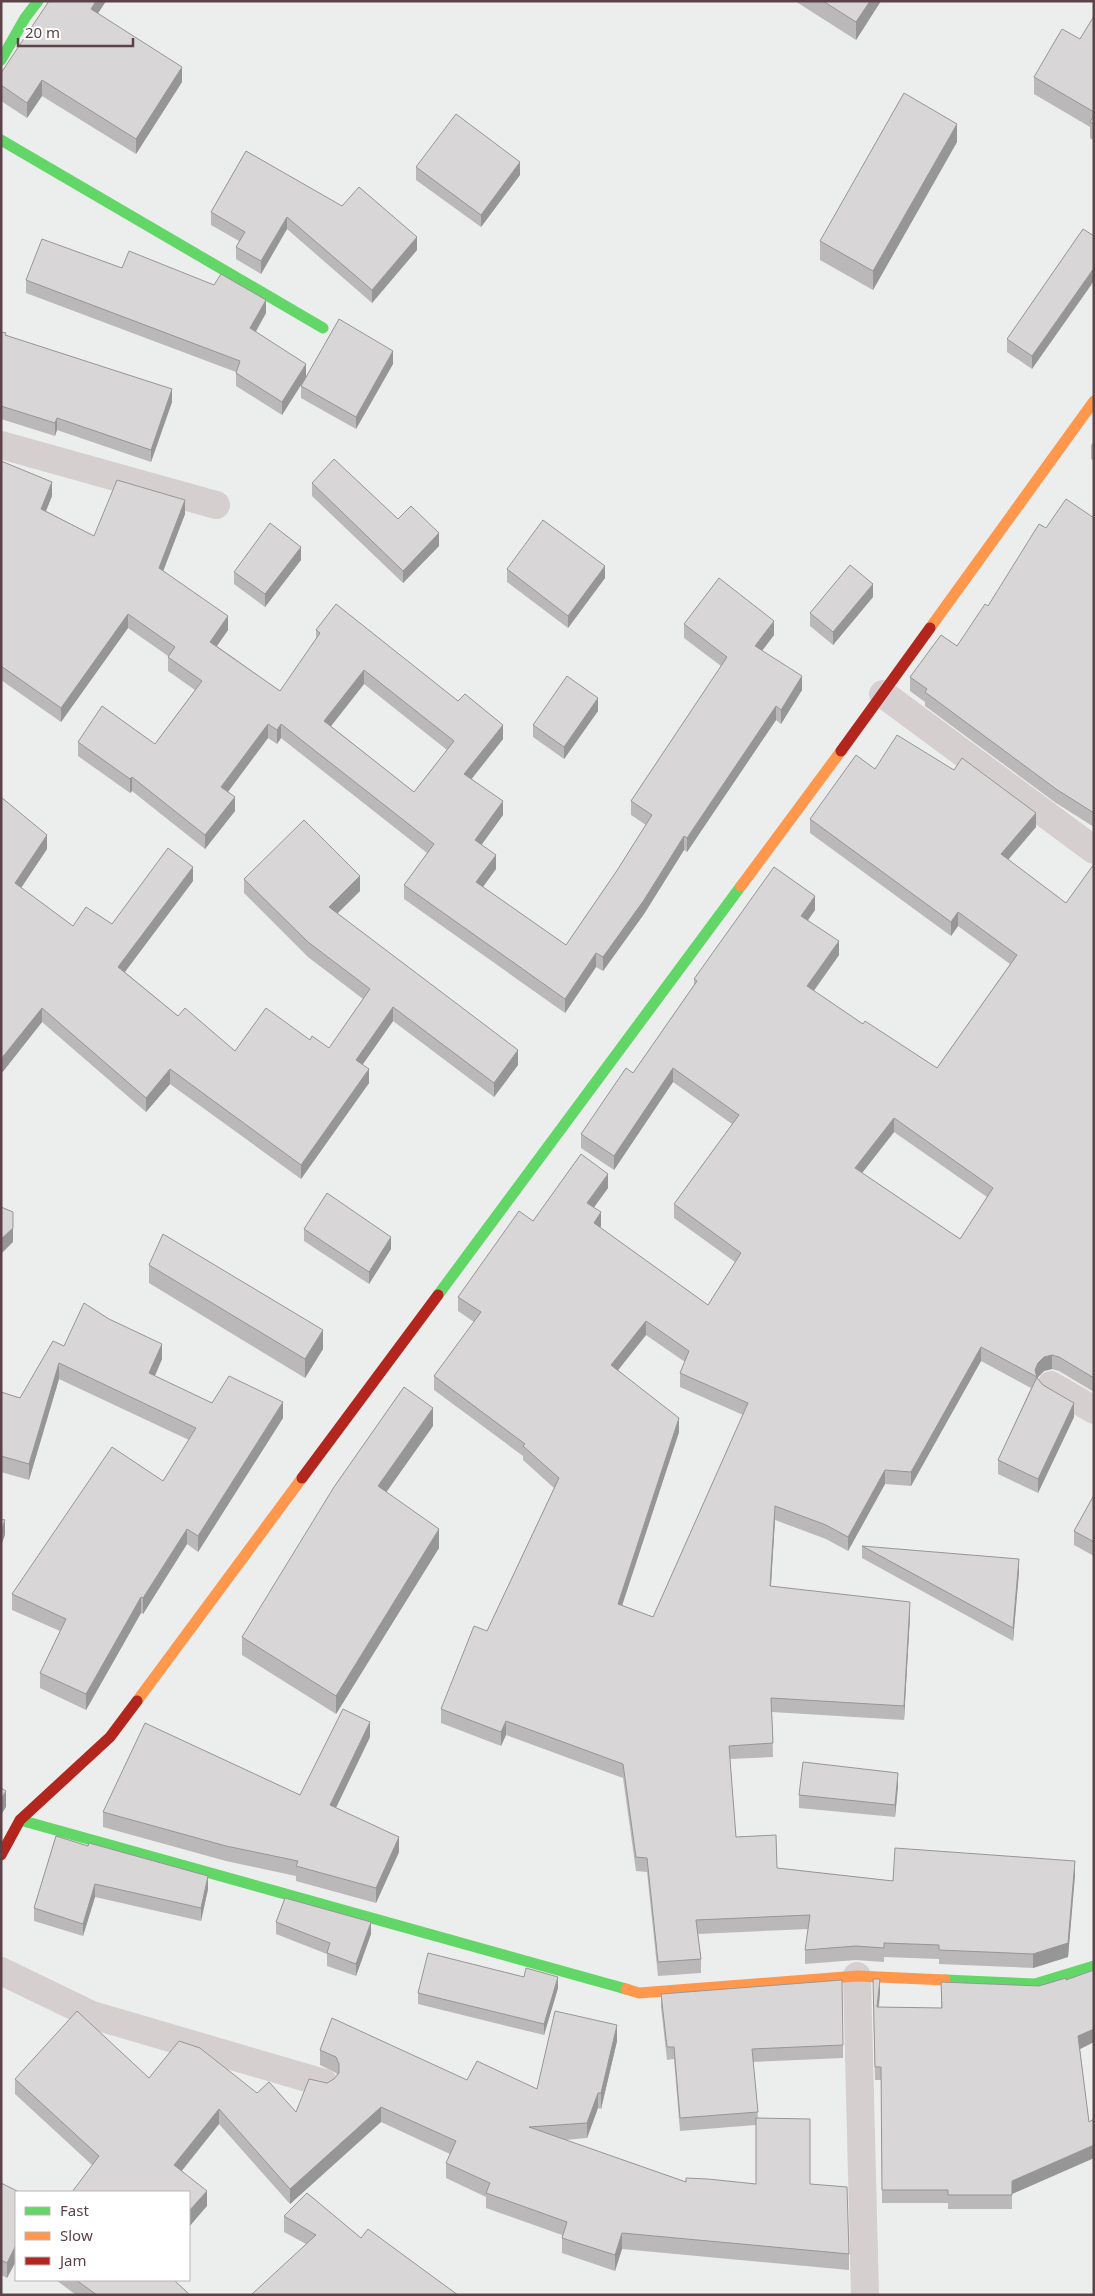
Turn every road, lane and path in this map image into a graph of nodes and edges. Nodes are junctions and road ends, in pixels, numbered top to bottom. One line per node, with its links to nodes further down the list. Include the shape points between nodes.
1 (38, 1): 2 (main road)
2 (1, 60)
3 (1, 140): 4 (main road)
4 (323, 328)
5 (1094, 400): 8 (main road)
6 (1, 445): 7 (street)
7 (216, 505)
8 (883, 694): 9 (street); 12 (main road, via 110,1737)
9 (1094, 850)
10 (1050, 1385): 11 (street)
11 (1094, 1410)
12 (20, 1820): 13 (main road); 16 (main road, via 639,1993)
13 (1, 1855)
14 (1094, 1966): 16 (main road, via 1035,1984)
15 (1, 1971): 17 (street, via 92,2015)
16 (857, 1976): 18 (street)
17 (324, 2083)
18 (865, 2295)

